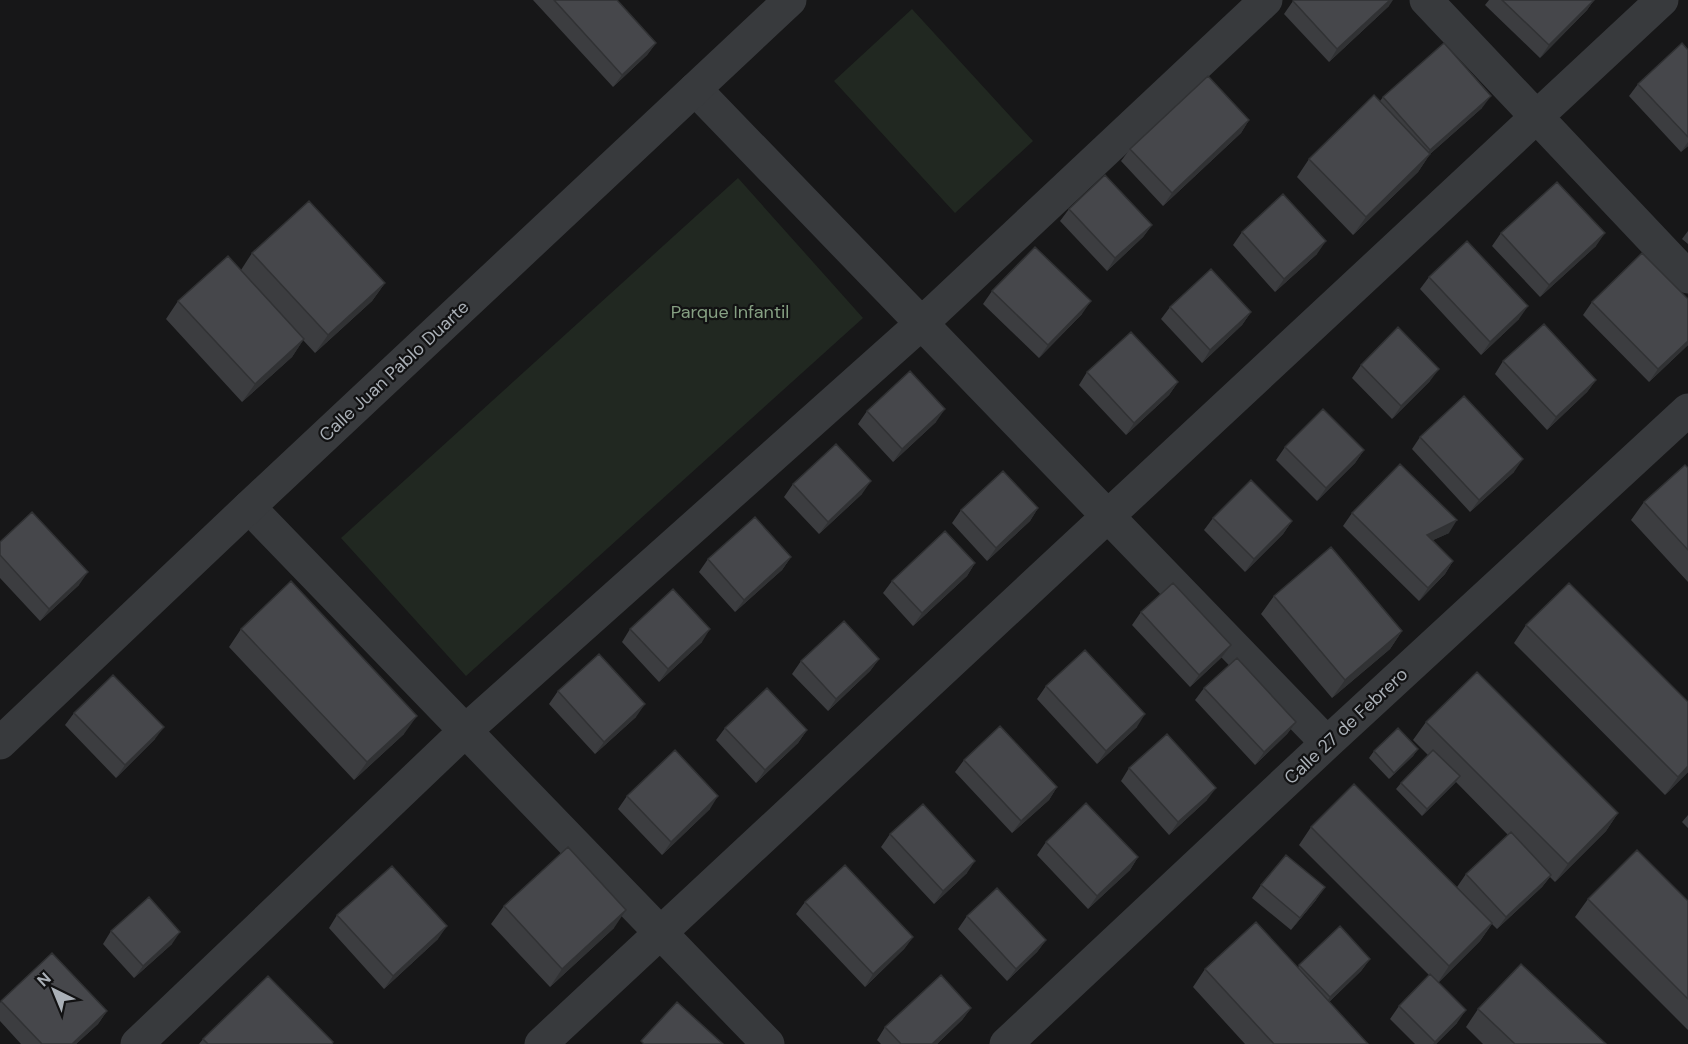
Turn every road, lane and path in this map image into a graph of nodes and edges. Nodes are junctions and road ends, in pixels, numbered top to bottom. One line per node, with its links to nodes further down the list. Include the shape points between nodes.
1 (790, 0): 5 (street, Calle Juan Pablo Duarte)
2 (1266, 0): 8 (street)
3 (1426, 0): 6 (street)
4 (1662, 0): 6 (street)
5 (695, 89): 8 (street); 10 (street, Calle Juan Pablo Duarte)
6 (1536, 117): 7 (street); 11 (street)
7 (1688, 278)
8 (922, 323): 11 (street); 12 (street)
9 (1688, 410): 14 (street, Calle 27 de Febrero)
10 (249, 507): 12 (street); 13 (street, Calle Juan Pablo Duarte)
11 (1108, 516): 14 (street); 15 (street)
12 (465, 731): 15 (street); 16 (street)
13 (0, 743)
14 (1327, 743): 19 (street, Calle 27 de Febrero)
15 (661, 933): 17 (street); 18 (street)
16 (137, 1044)
17 (541, 1044)
18 (768, 1044)
19 (1006, 1044)

